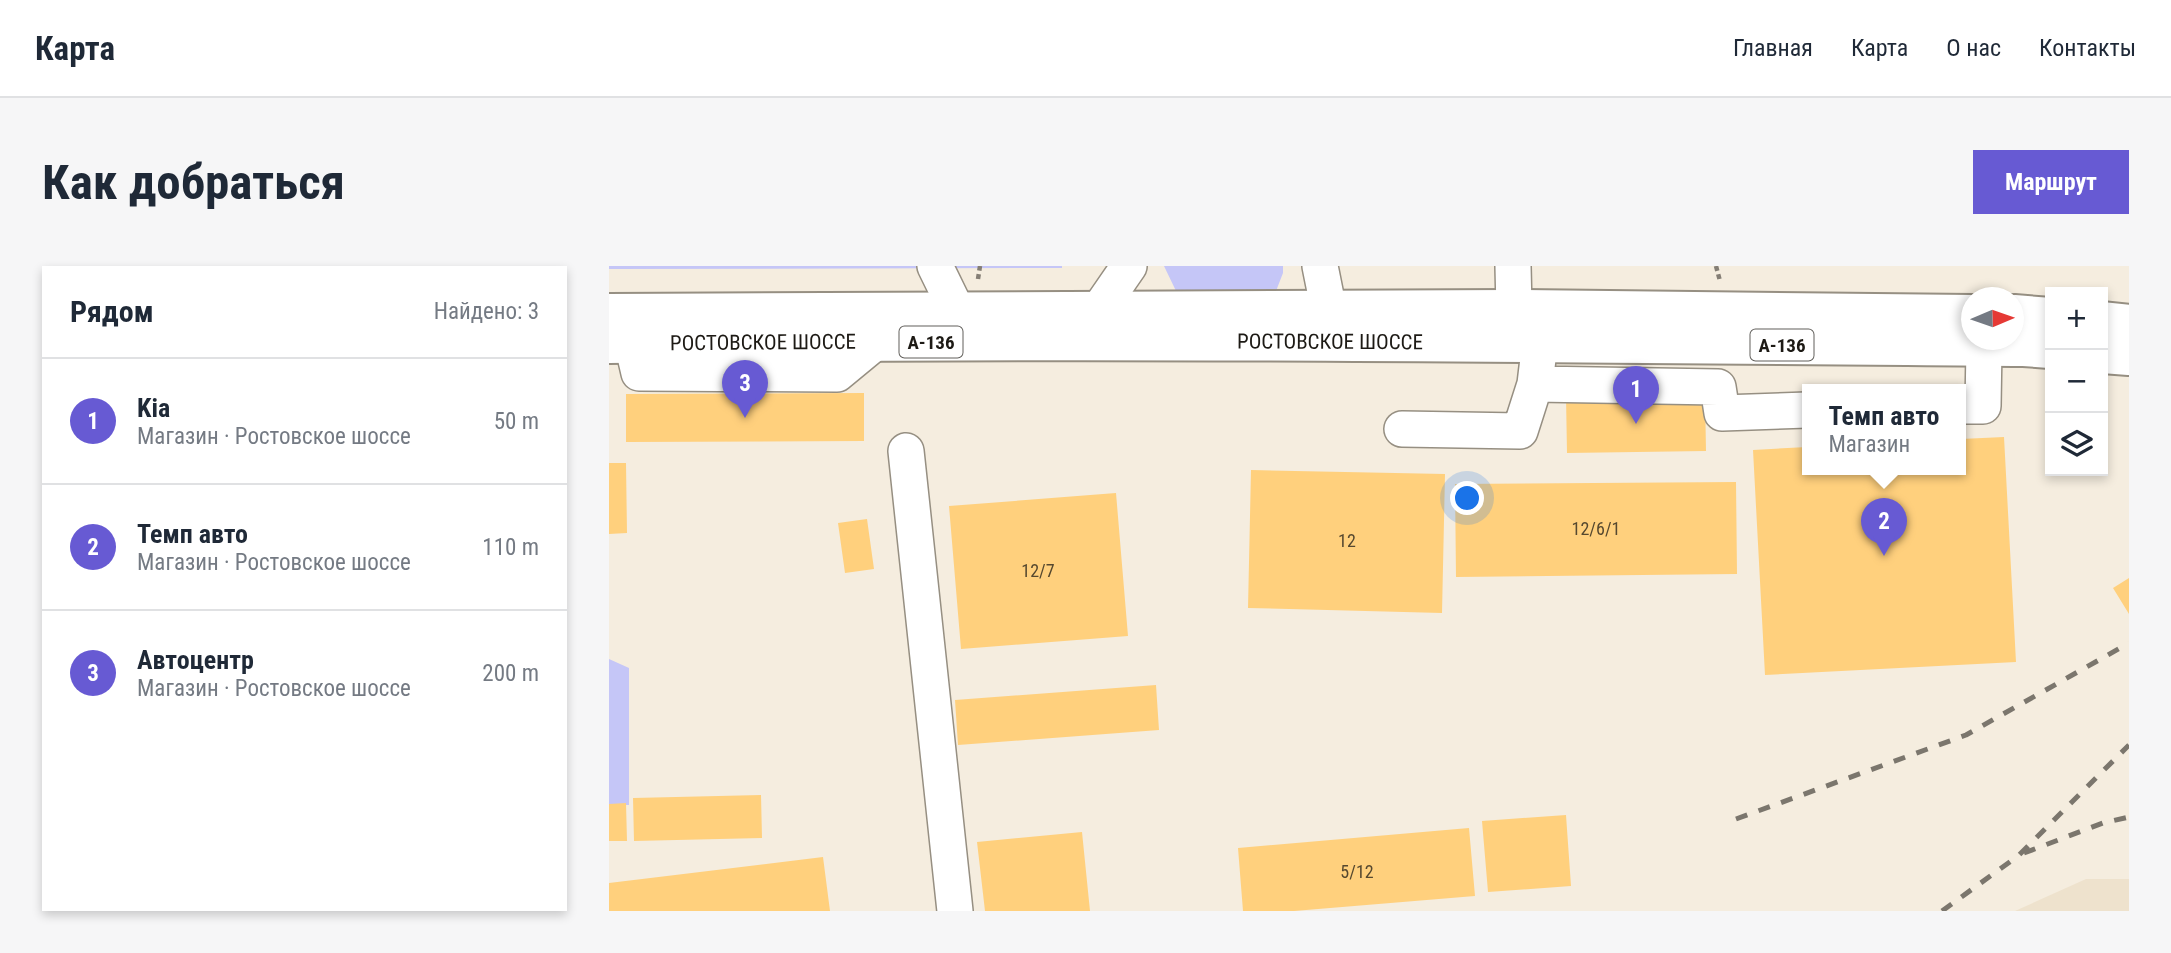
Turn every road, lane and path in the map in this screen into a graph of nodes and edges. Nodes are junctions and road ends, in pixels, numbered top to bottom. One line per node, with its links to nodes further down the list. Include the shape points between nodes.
1 (935, 266): 9 (lane)
2 (980, 266): 7 (path)
3 (1129, 266): 10 (lane)
4 (1320, 266): 11 (lane)
5 (1513, 266): 8 (lane)
6 (1716, 266): 12 (path)
7 (978, 279)
8 (1514, 309): 11 (main road, РОСТОВСКОЕ ШОССЕ / А-136); 12 (main road, РОСТОВСКОЕ ШОССЕ / А-136)
9 (957, 311): 10 (main road, РОСТОВСКОЕ ШОССЕ / А-136); 13 (main road, РОСТОВСКОЕ ШОССЕ / А-136)
10 (1098, 311): 11 (main road, РОСТОВСКОЕ ШОССЕ / А-136)
11 (1329, 311)
12 (1719, 312): 18 (main road, РОСТОВСКОЕ ШОССЕ / А-136); 19 (main road, РОСТОВСКОЕ ШОССЕ / А-136); 27 (lane)
13 (609, 313)
14 (2024, 315): 15 (main road)
15 (2045, 317)
16 (2108, 322): 17 (main road)
17 (2129, 324)
18 (1961, 329)
19 (1540, 342): 21 (main road, РОСТОВСКОЕ ШОССЕ / А-136); 26 (lane)
20 (2024, 342): 22 (main road, РОСТОВСКОЕ ШОССЕ / А-136)
21 (620, 344)
22 (2045, 348)
23 (1979, 350): 28 (lane, via 1983,406)
24 (2108, 354): 25 (main road)
25 (2129, 356)
26 (1535, 384): 27 (lane); 30 (lane, via 1520,431)
27 (1718, 387): 29 (lane, via 1722,413)
28 (1966, 406)
29 (1802, 410)
30 (1402, 429)
31 (906, 451): 32 (lane)
32 (955, 911)

